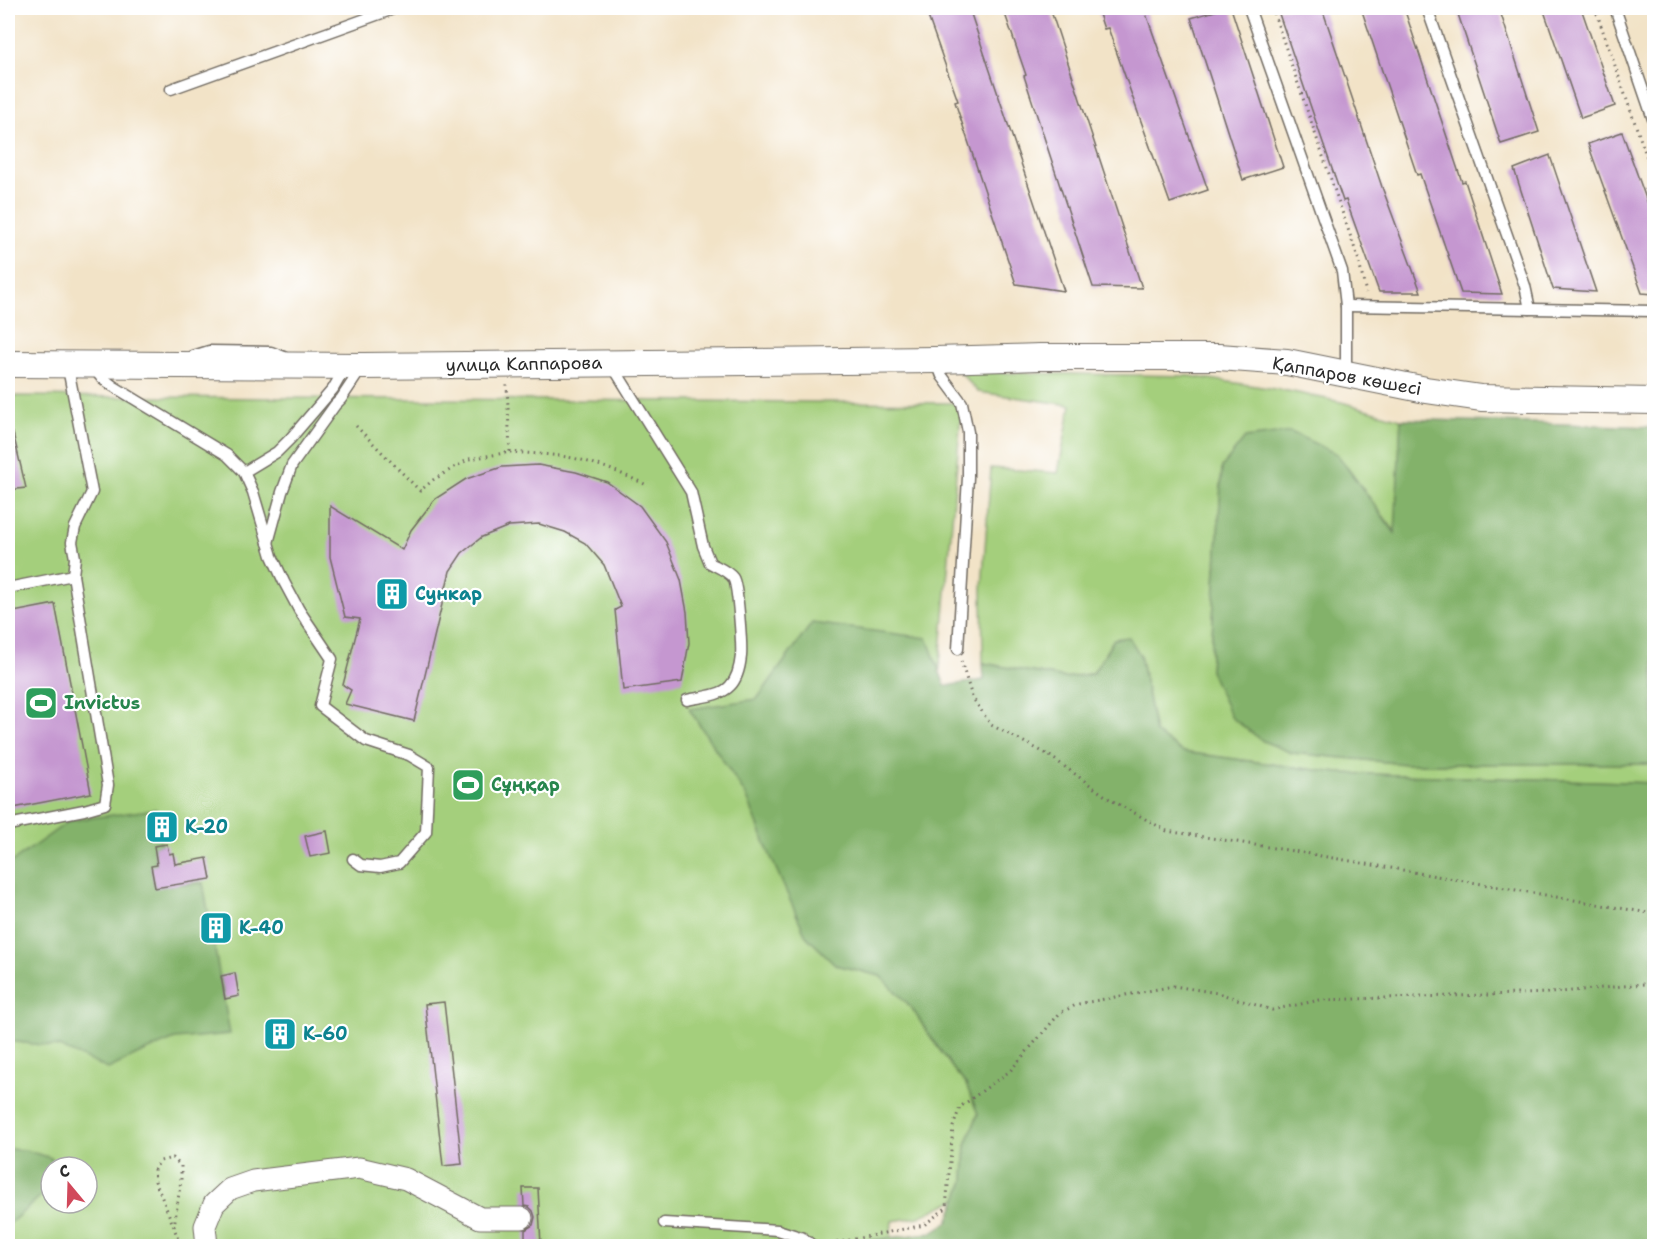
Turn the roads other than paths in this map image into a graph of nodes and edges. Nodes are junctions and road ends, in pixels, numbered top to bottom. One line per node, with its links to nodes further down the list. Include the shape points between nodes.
1 (396, 8): 5 (lane)
2 (1250, 8): 7 (lane, via 1342,271)
3 (1427, 8): 8 (lane)
4 (1616, 8): 6 (lane)
5 (171, 89)
6 (1654, 122)
7 (1346, 306): 8 (lane); 16 (lane)
8 (1530, 309): 9 (lane)
9 (1654, 311)
10 (1040, 357): 11 (street, улица Каппарова); 16 (street, Қаппаров көшесі, via 1219,357 1287,362)
11 (935, 360): 12 (street, улица Каппарова); 22 (lane, via 962,403 968,432)
12 (611, 362): 15 (street, улица Каппарова); 23 (lane, via 692,492 710,563 733,579 736,591 741,654 733,684 725,691)
13 (8, 364): 14 (street, улица Каппарова)
14 (79, 364): 15 (street, улица Каппарова); 18 (lane, via 227,455); 20 (lane, via 92,492 75,527)
15 (355, 366): 18 (lane, via 277,452); 19 (lane, via 341,399 292,465)
16 (1346, 374): 17 (street, Қаппаров көшесі, via 1481,398)
17 (1654, 401)
18 (244, 472): 19 (lane)
19 (268, 543): 25 (lane, via 299,609 332,659 320,706 366,741 409,755 429,767 426,832 399,863 380,867 361,865)
20 (73, 575): 21 (lane); 24 (lane, via 108,785 105,804)
21 (8, 588)
22 (958, 649)
23 (687, 700)
24 (8, 825)
25 (353, 859)
26 (522, 1218): 28 (street, via 480,1218 406,1179 359,1168 254,1181 230,1189 214,1203 205,1226)
27 (664, 1223): 29 (lane, via 778,1230)
28 (207, 1246)
29 (815, 1246)

